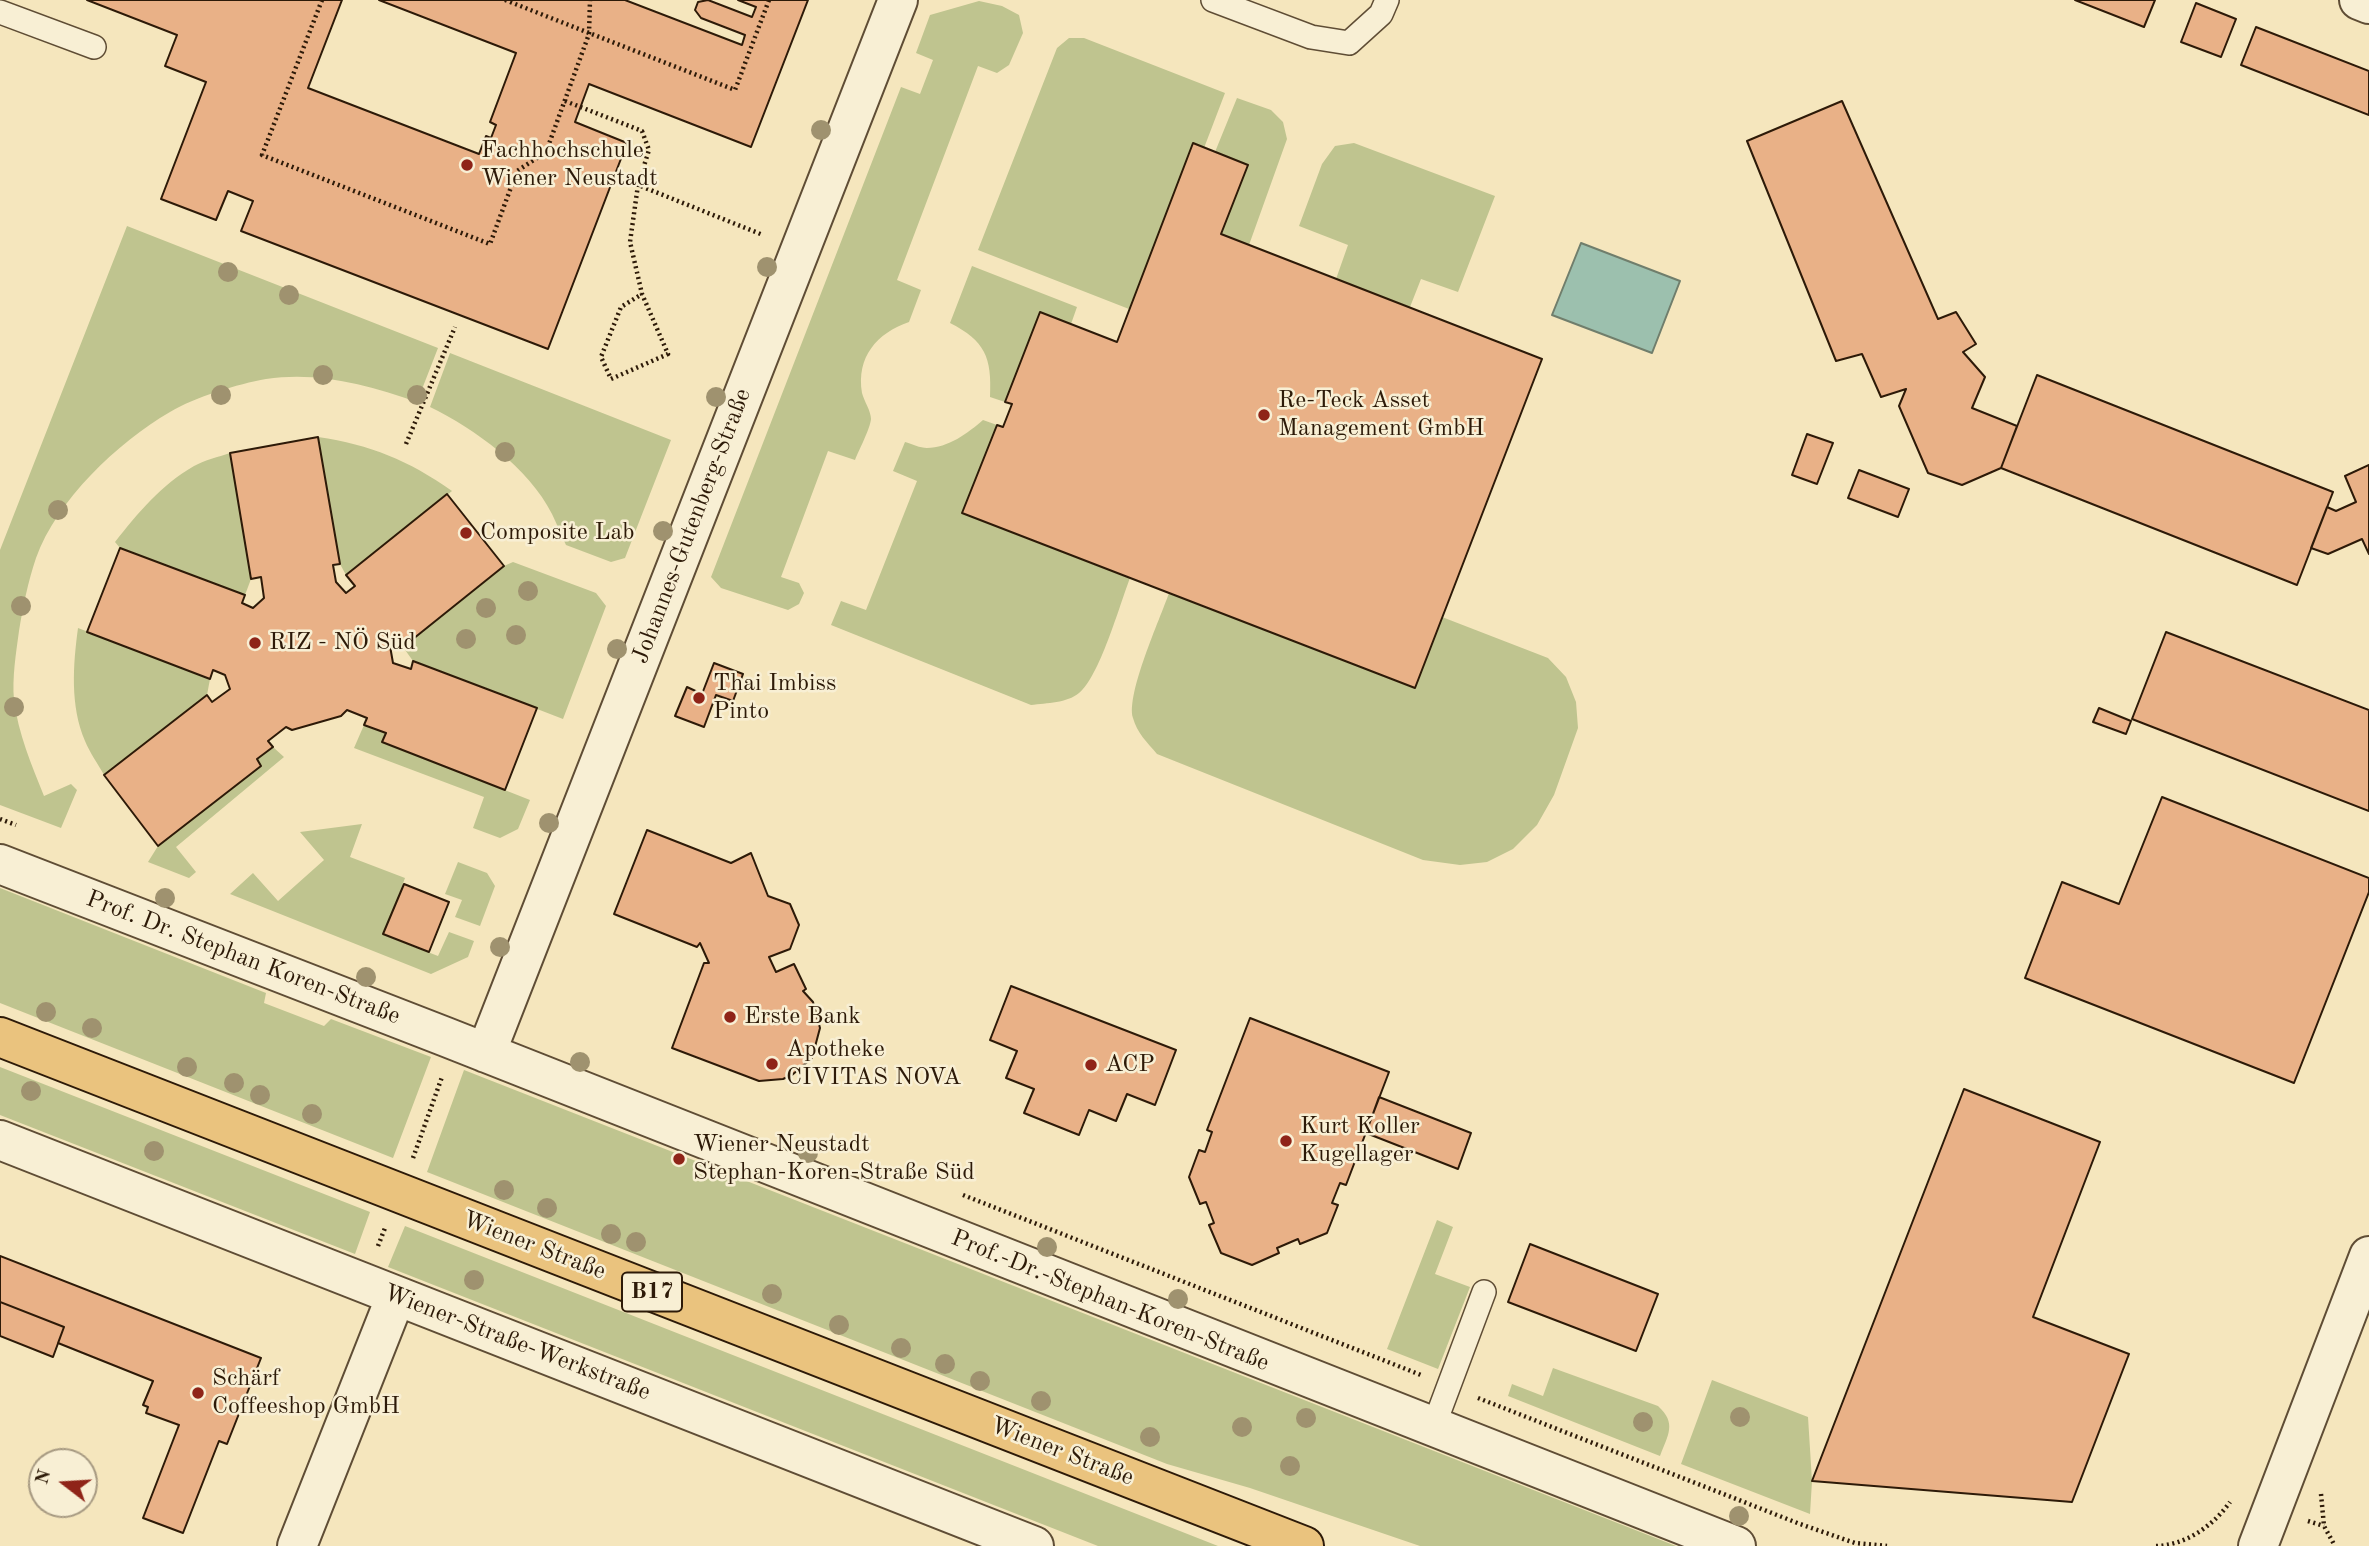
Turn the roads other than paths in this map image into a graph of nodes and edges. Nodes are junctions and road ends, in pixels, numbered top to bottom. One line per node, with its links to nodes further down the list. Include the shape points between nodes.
1 (898, 0): 10 (street, Johannes-Gutenberg-Straße)
2 (1213, 0): 3 (lane, via 1311,37 1349,43 1381,14)
3 (1387, 0)
4 (2359, 0): 5 (street)
5 (2369, 4)
6 (0, 12): 7 (lane)
7 (94, 47)
8 (0, 864): 10 (street, Prof. Dr. Stephan Koren-Straße)
9 (0, 1037): 19 (main road, Wiener Straße / B17)
10 (486, 1053): 16 (street, Prof.-Dr.-Stephan-Koren-Straße)
11 (0, 1140): 14 (street, Wiener-Straße-Werkstraße)
12 (2369, 1256): 15 (street)
13 (1484, 1293): 16 (lane)
14 (396, 1296): 17 (street); 18 (street, Wiener-Straße-Werkstraße)
15 (2360, 1308): 21 (street)
16 (1433, 1428): 20 (street, Prof.-Dr.-Stephan-Koren-Straße)
17 (297, 1546)
18 (1034, 1546)
19 (1304, 1546)
20 (1735, 1546)
21 (2258, 1546)

